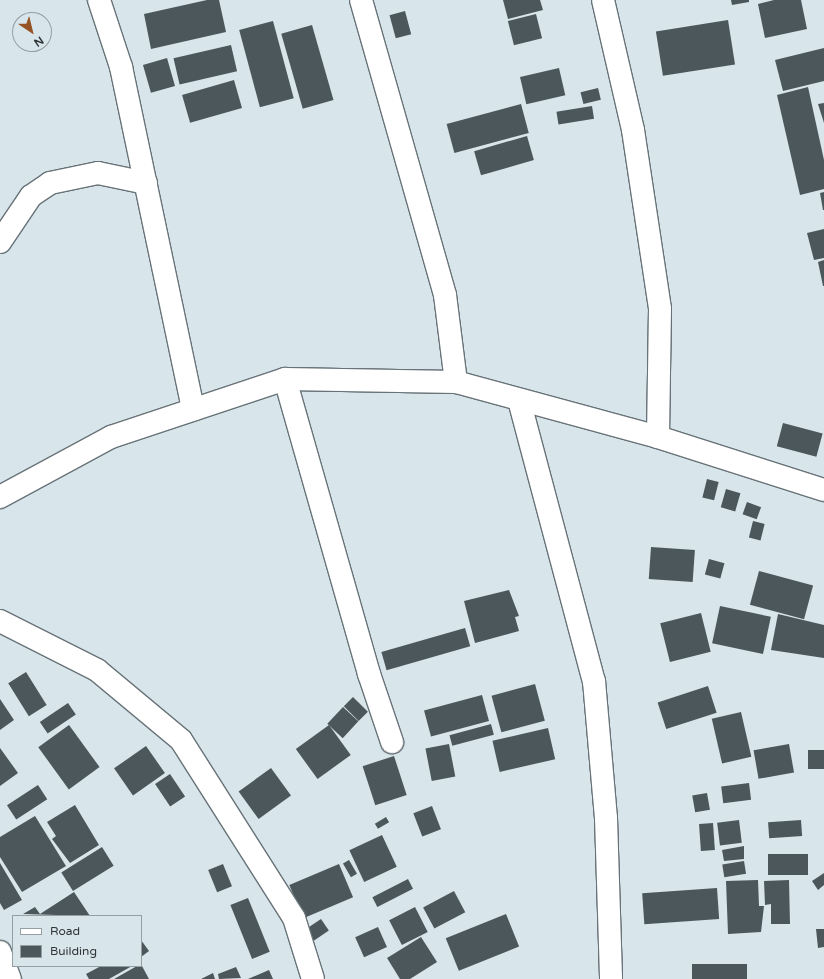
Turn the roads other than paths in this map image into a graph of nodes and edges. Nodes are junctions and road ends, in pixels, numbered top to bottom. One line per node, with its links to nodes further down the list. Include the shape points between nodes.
1 (99, 0): 4 (street, via 121,67)
2 (361, 0): 7 (street, via 445,295)
3 (603, 0): 10 (street, via 633,130 660,309)
4 (146, 183): 5 (street, via 98,174 50,183 31,196); 9 (street)
5 (0, 242)
6 (285, 379): 7 (street); 9 (street); 14 (street, via 369,674)
7 (456, 382): 8 (street)
8 (519, 400): 10 (street); 18 (street, via 594,681 606,818)
9 (193, 410): 12 (street, via 111,437)
10 (658, 437): 11 (street)
11 (824, 490)
12 (0, 497)
13 (0, 621): 17 (street, via 97,670 181,740 294,918)
14 (392, 742)
15 (0, 952): 16 (street)
16 (10, 979)
17 (313, 979)
18 (611, 979)

